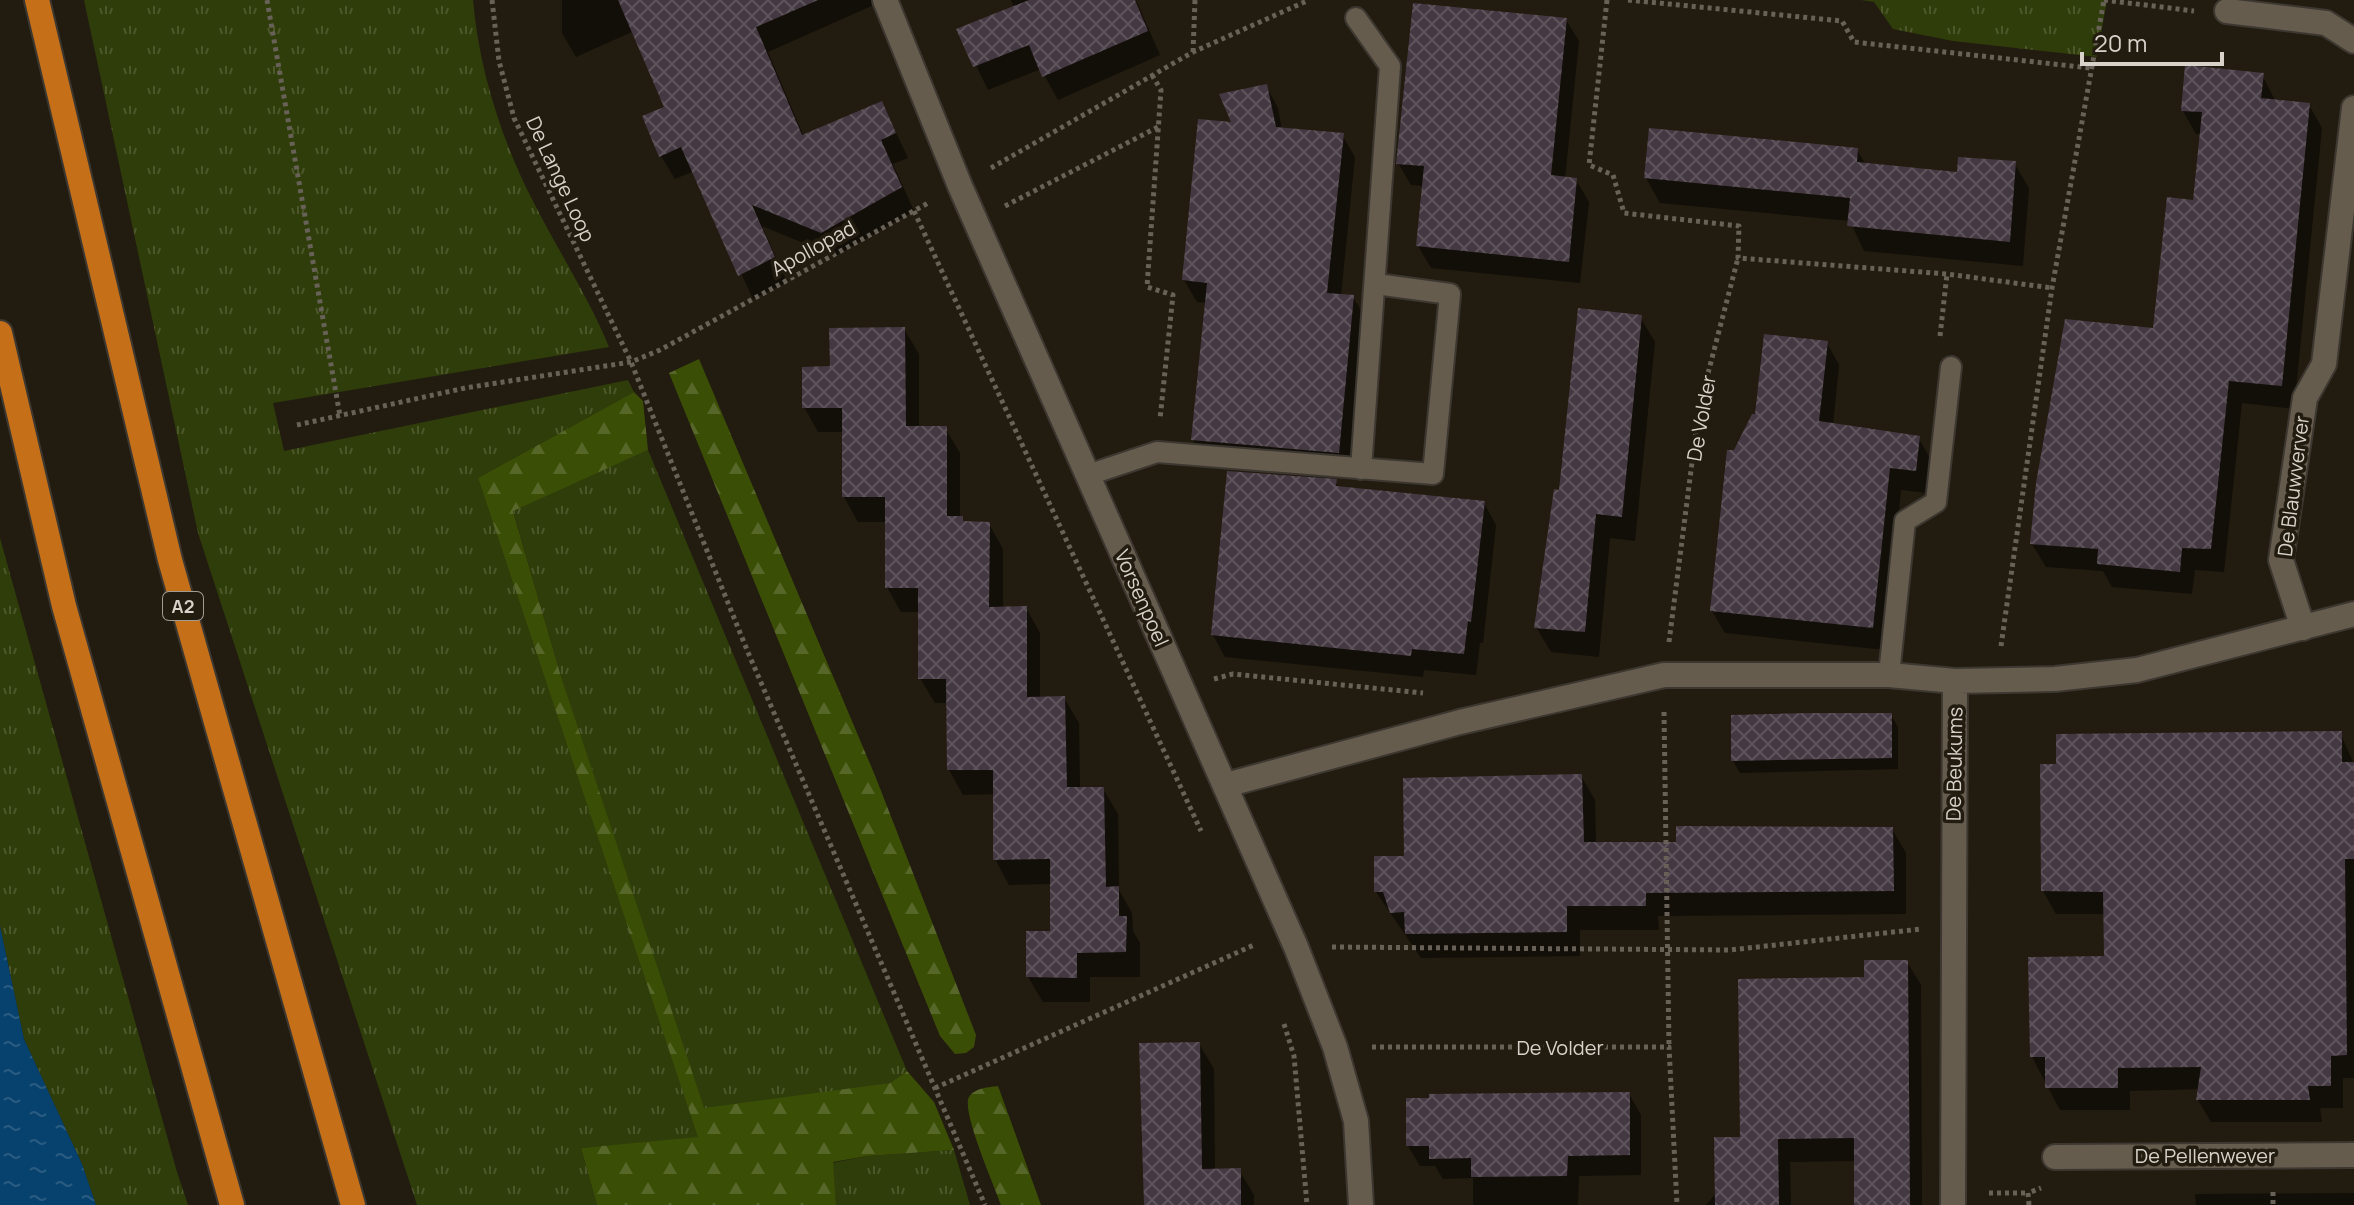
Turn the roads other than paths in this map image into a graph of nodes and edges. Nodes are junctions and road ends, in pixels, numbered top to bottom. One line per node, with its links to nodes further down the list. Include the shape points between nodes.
1 (37, 0): 20 (highway, A2, via 170,560)
2 (885, 0): 11 (street, Vorsenpoel, via 960,186)
3 (2227, 11): 5 (street, via 2326,23)
4 (1356, 18): 7 (lane, via 1390,66)
5 (2354, 41)
6 (2354, 108): 13 (street, De Blauwverver, via 2324,364 2305,398 2281,560)
7 (1376, 284): 10 (lane); 10 (lane, via 1450,294 1433,474)
8 (0, 333): 19 (highway, via 64,606)
9 (1951, 367): 14 (lane, via 1936,502 1905,521)
10 (1361, 469): 11 (lane, via 1157,452)
11 (1088, 475): 16 (street, Vorsenpoel)
12 (2354, 614): 13 (street, De Beukums)
13 (2303, 628): 15 (street, De Beukums, via 2137,670 2055,679)
14 (1889, 675): 15 (street); 16 (street, via 1664,675 1460,722)
15 (1955, 681): 22 (street, De Beukums)
16 (1226, 785): 21 (street, Vorsenpoel, via 1335,1047 1356,1121)
17 (2354, 1155): 18 (street, De Pellenwever)
18 (2055, 1157)
19 (232, 1205)
20 (353, 1205)
21 (1361, 1205)
22 (1953, 1205)

